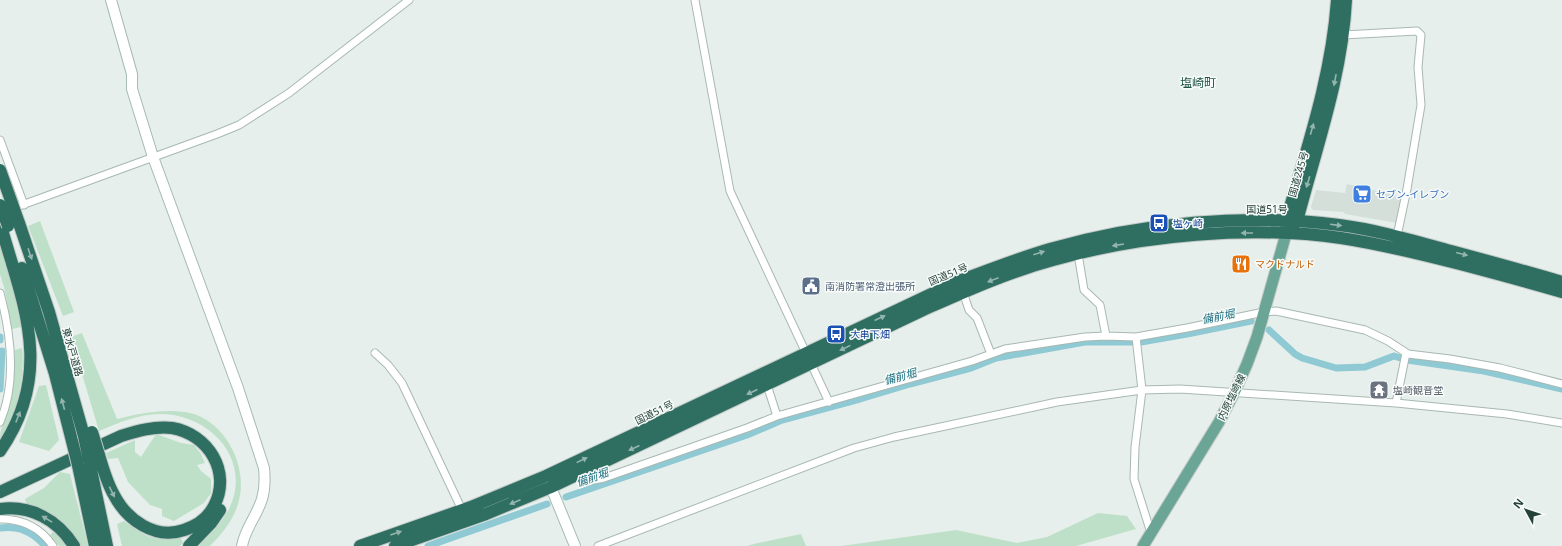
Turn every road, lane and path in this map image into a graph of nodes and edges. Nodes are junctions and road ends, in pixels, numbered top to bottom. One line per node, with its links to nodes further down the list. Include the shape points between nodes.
1 (111, 0): 8 (street, via 132,74 132,89)
2 (409, 0): 8 (street, via 289,93 239,125)
3 (695, 0): 29 (street, via 730,190)
4 (1337, 0): 13 (highway, 国道245号, one-way to 4, via 1326,78)
5 (1346, 0): 6 (highway, 国道245号)
6 (1343, 34): 13 (highway, 国道245号, one-way to 13, via 1329,110); 16 (street, via 1417,31 1421,35 1418,67 1421,105)
7 (0, 140): 11 (street)
8 (153, 157): 11 (street); 54 (street, via 238,388 264,468 262,500 248,525)
9 (0, 170): 14 (highway, bridge)
10 (0, 205): 14 (highway, bridge)
11 (24, 205): 12 (street)
12 (0, 214)
13 (1291, 221): 15 (highway, 国道245号); 16 (highway, 国道51号, one-way to 16); 29 (highway, 国道51号, one-way to 13, via 959,281 1051,249 1108,236 1171,226 1234,221)
14 (7, 225): 39 (highway, one-way to 14, via 24,401 32,361 29,325); 40 (highway, one-way to 40, bridge, via 53,310); 51 (highway, one-way to 14, bridge, via 55,374)
15 (1286, 234): 17 (highway, 国道51号, one-way to 17, via 1232,233 1170,238 1111,246); 18 (highway, 国道51号, via 1340,238 1401,249); 23 (main road, 内原塩崎線)
16 (1397, 236): 18 (highway, 国道51号, one-way to 18)
17 (1078, 254): 20 (highway, 国道51号, one-way to 20, via 1024,269); 24 (street, via 1084,290 1100,305)
18 (1535, 279): 19 (highway); 22 (highway)
19 (1562, 281)
20 (963, 292): 28 (street); 29 (highway, 国道51号, one-way to 29)
21 (0, 293): 37 (street, via 10,344 10,375)
22 (1562, 293)
23 (1264, 312): 25 (street); 27 (street, via 1276,311 1365,330); 33 (main road, 内原塩崎線, via 1247,364)
24 (1106, 336): 25 (street); 28 (street, via 1071,338 1005,349)
25 (1136, 341): 32 (street)
26 (375, 353): 46 (street, via 402,383)
27 (1406, 353): 30 (street, via 1500,368); 35 (street)
28 (991, 354): 34 (street)
29 (810, 358): 31 (highway, 国道51号); 34 (street); 42 (highway, 国道51号, one-way to 29)
30 (1562, 384)
31 (767, 385): 36 (street); 41 (highway, 国道51号, one-way to 41)
32 (1142, 390): 33 (street, via 1180,389); 48 (street, via 1134,479); 58 (street, via 1057,402 854,448)
33 (1234, 393): 35 (street); 48 (main road, 内原塩崎線)
34 (829, 402): 36 (street)
35 (1396, 403): 38 (street, via 1507,414)
36 (777, 416): 41 (street, via 604,478 594,480)
37 (0, 422)
38 (1562, 423)
39 (0, 451)
40 (94, 458): 44 (highway, one-way to 44, via 120,504 133,519 148,529 173,532 191,527 207,516 219,492 220,477 213,454 202,441 187,432 171,428 156,428 121,436); 52 (highway)
41 (586, 470): 42 (highway, 国道51号)
42 (548, 482): 46 (highway, 国道51号); 56 (highway, 国道51号, one-way to 56, via 486,514); 57 (street)
43 (0, 485): 53 (highway, via 129,426 148,421 177,422 208,436 218,449 227,478 226,496 221,508 211,523)
44 (0, 492)
45 (0, 509): 50 (highway, one-way to 45, via 66,534 47,518 33,511)
46 (462, 510): 55 (highway, 国道51号, one-way to 46)
47 (0, 519): 49 (street, via 22,521 32,526)
48 (1151, 533): 59 (main road, 内原塩崎線)
49 (53, 546)
50 (74, 546)
51 (95, 546)
52 (107, 546)
53 (189, 546)
54 (242, 546)
55 (360, 546)
56 (395, 546)
57 (575, 546)
58 (598, 546)
59 (1143, 546)

